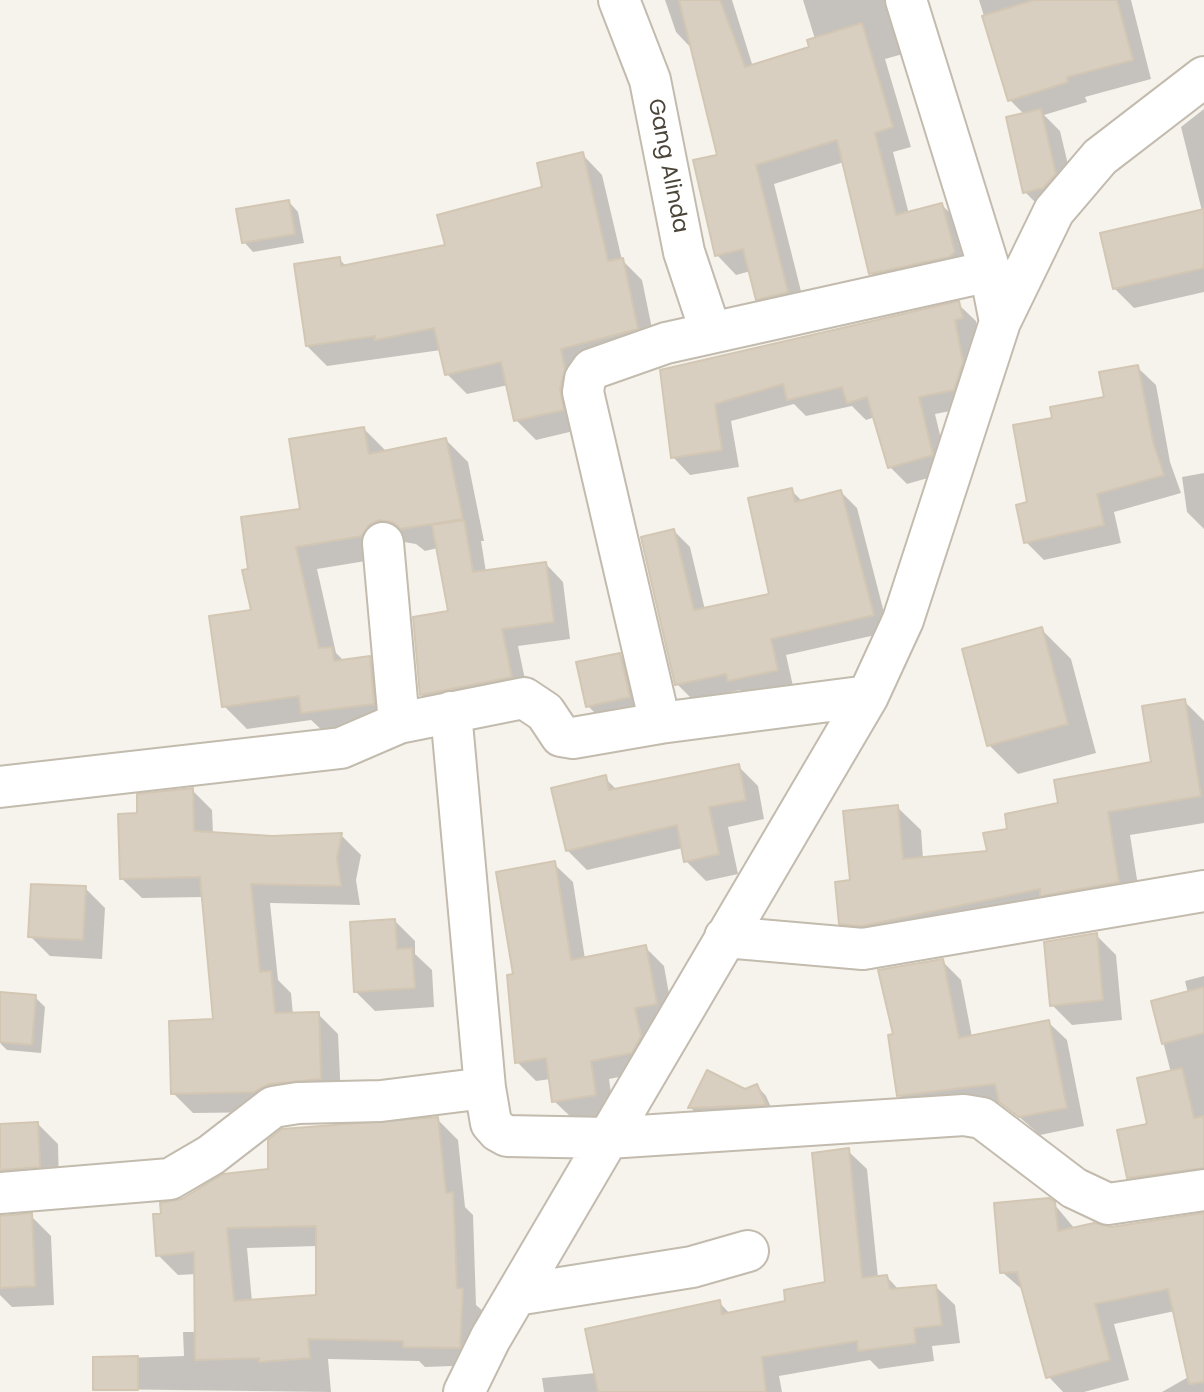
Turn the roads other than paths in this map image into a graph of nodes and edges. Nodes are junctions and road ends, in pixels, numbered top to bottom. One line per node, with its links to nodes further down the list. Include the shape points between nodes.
1 (619, 0): 5 (street, Gang Alinda, via 650,80 684,252)
2 (906, 0): 4 (street)
3 (1204, 77): 4 (street, via 1100,157)
4 (1004, 277): 5 (street); 7 (street, via 1000,322 903,620)
5 (711, 333): 10 (street, via 605,362 592,369 583,392)
6 (383, 543): 9 (street)
7 (868, 696): 10 (street); 13 (street)
8 (451, 712): 9 (street); 10 (street, via 524,698 545,712 561,736 573,738); 14 (street)
9 (399, 723): 11 (street, via 341,748)
10 (660, 723)
11 (0, 787)
12 (1204, 891): 13 (street, via 863,949)
13 (725, 937): 15 (street)
14 (485, 1088): 15 (street, via 491,1123 507,1136); 17 (street, via 273,1107 170,1179)
15 (608, 1138): 16 (street, via 964,1115 982,1118 1074,1188 1108,1204); 19 (street)
16 (1204, 1190)
17 (0, 1193)
18 (748, 1251): 19 (street, via 692,1267)
19 (516, 1295): 20 (street)
20 (464, 1392)

